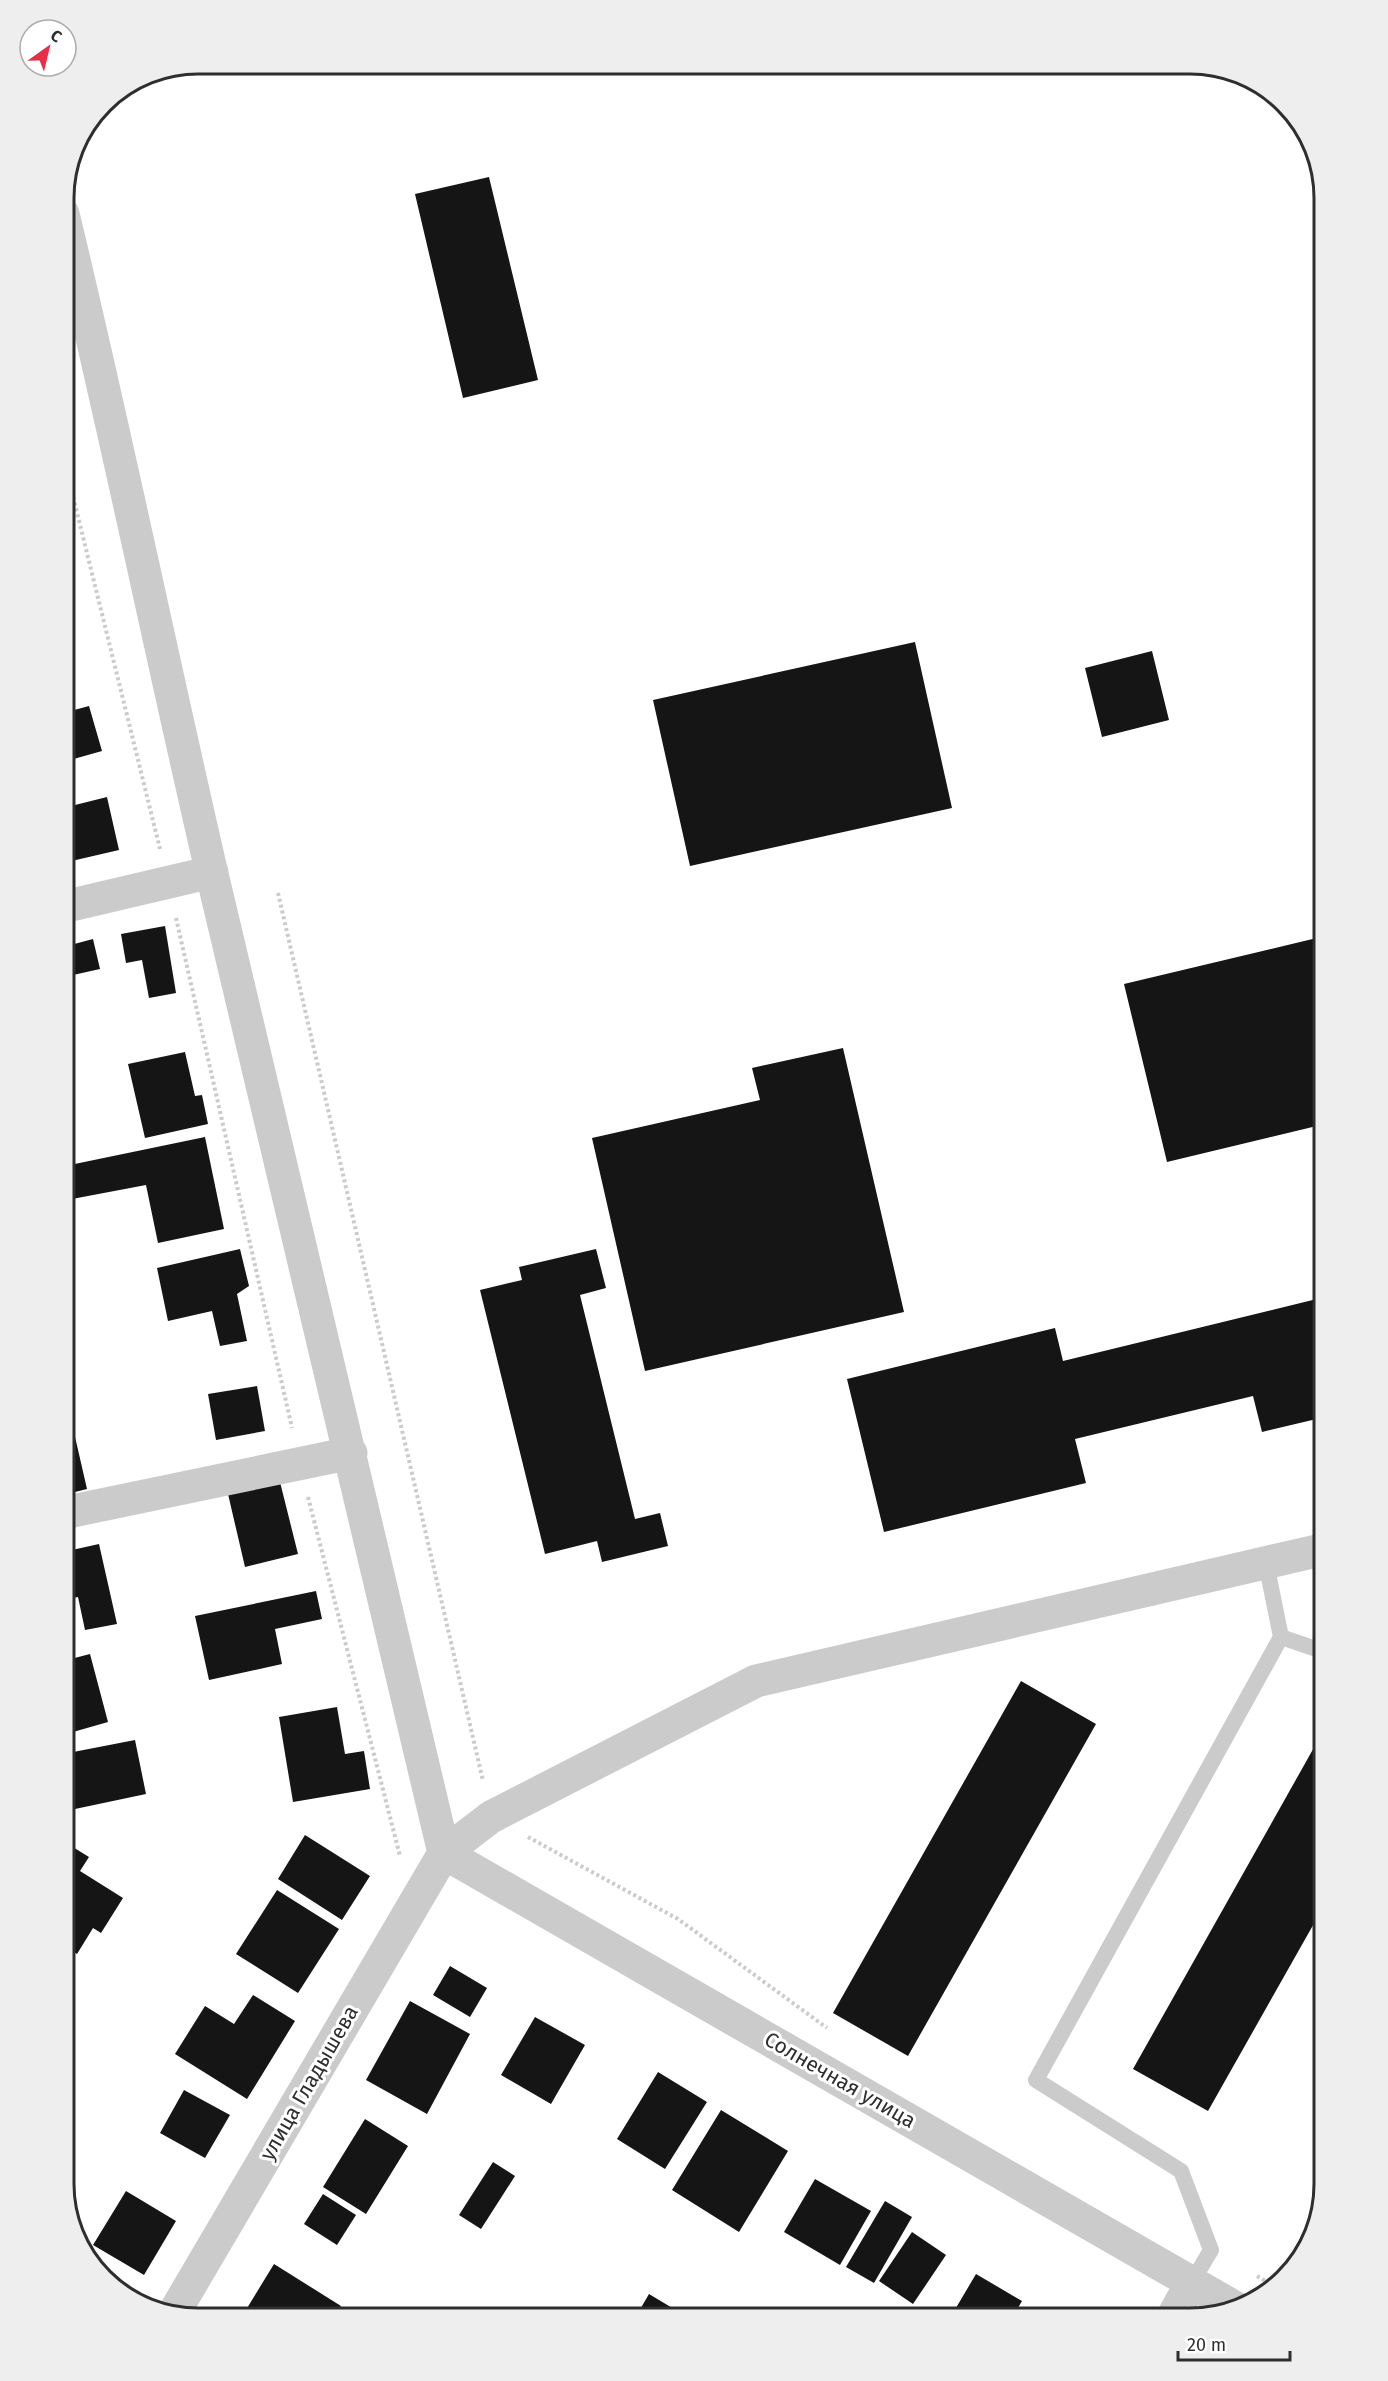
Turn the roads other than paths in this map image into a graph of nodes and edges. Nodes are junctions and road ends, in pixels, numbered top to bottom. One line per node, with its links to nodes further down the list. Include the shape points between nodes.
1 (74, 305): 2 (street)
2 (76, 321): 3 (street)
3 (212, 872): 4 (street); 5 (street)
4 (74, 904)
5 (351, 1453): 6 (street); 11 (street)
6 (74, 1511)
7 (1314, 1552): 8 (street)
8 (1266, 1563): 9 (lane); 11 (street, via 756,1681 491,1817)
9 (1281, 1637): 10 (lane); 12 (lane, via 1036,2080 1181,2171 1211,2250)
10 (1314, 1648)
11 (444, 1853): 12 (street, Солнечная улица); 14 (street, улица Гладышева)
12 (1192, 2283): 13 (street, Солнечная улица); 15 (street)
13 (1226, 2302)
14 (178, 2306)
15 (1178, 2308)

